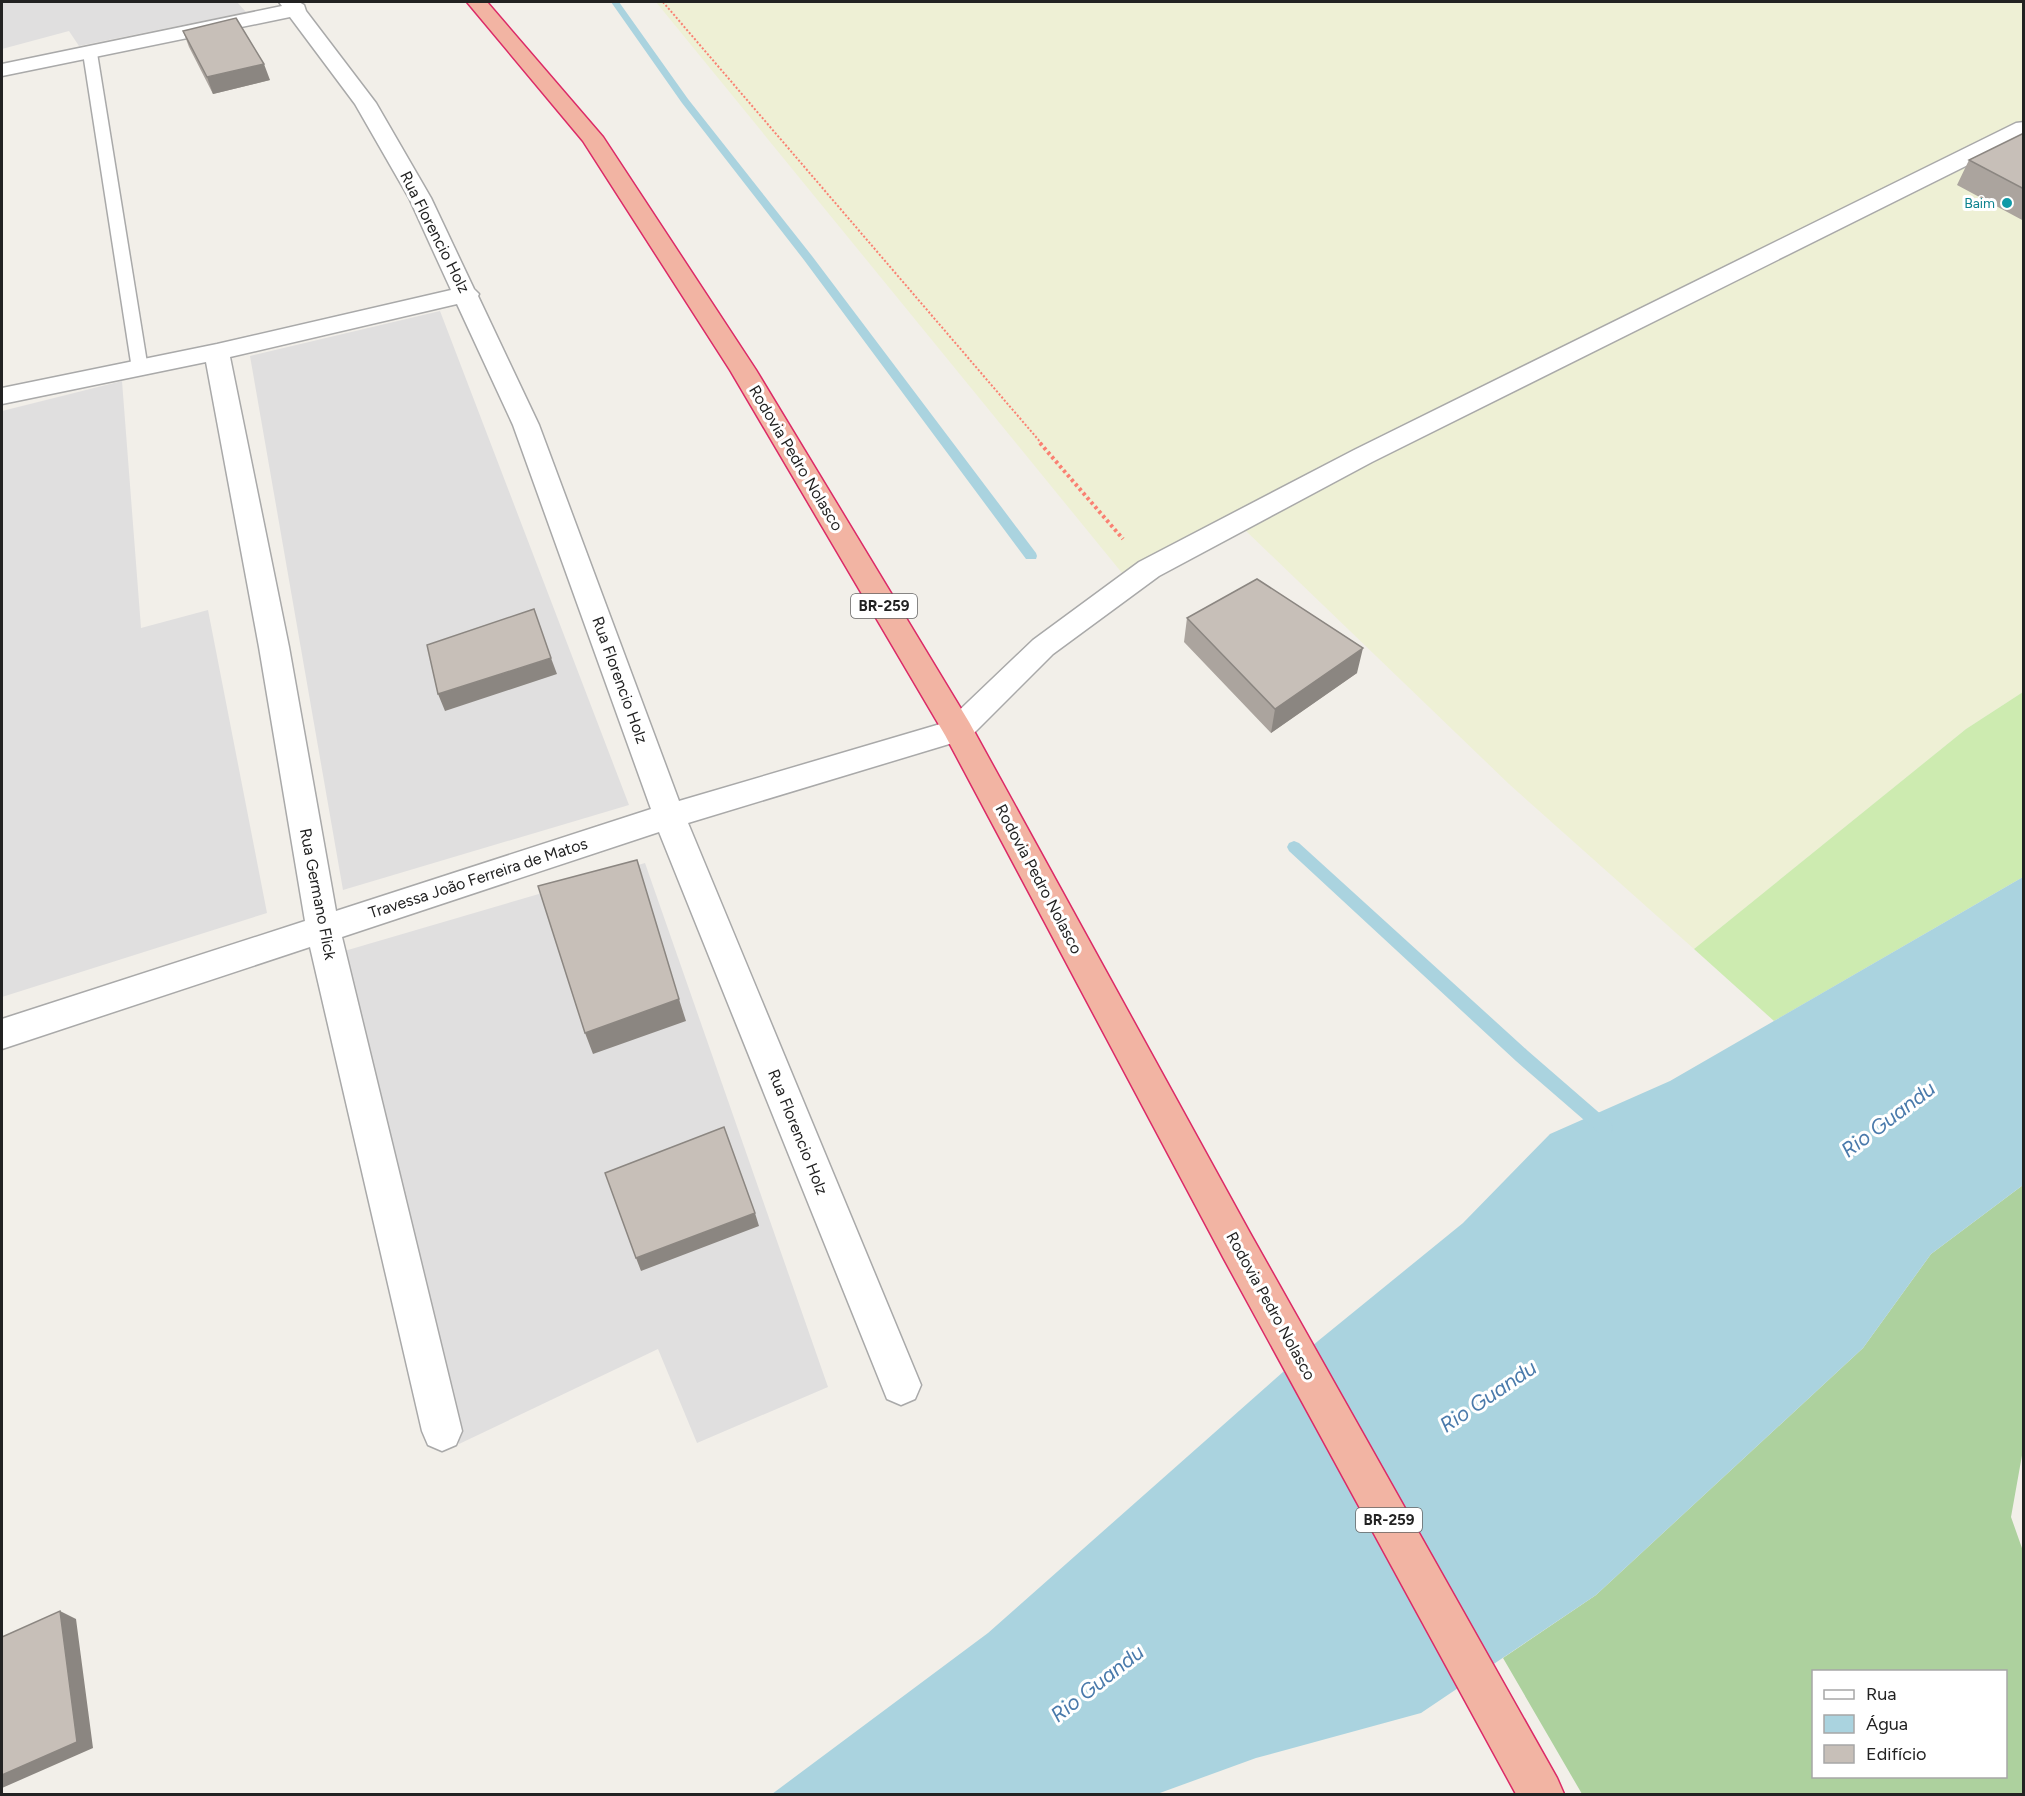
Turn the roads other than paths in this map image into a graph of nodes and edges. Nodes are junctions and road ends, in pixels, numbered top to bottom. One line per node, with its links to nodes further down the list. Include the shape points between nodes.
1 (477, 2): 10 (highway, Rodovia Pedro Nolasco / BR-259, via 592,138 743,370)
2 (293, 5): 3 (street); 6 (street, Rua Florencio Holz, via 365,103 420,198)
3 (90, 53): 4 (street); 8 (lane)
4 (2, 69)
5 (2024, 128): 10 (street, via 1363,456 1149,569 1044,647)
6 (467, 294): 7 (street); 11 (street, Rua Florencio Holz, via 526,425)
7 (217, 352): 8 (street); 12 (street, Rua Germano Flick)
8 (140, 369): 9 (street)
9 (2, 396)
10 (958, 730): 11 (street, Travessa João Ferreira de Matos); 16 (highway, Rodovia Pedro Nolasco / BR-259, via 1237,1246)
11 (669, 816): 12 (street, Travessa João Ferreira de Matos); 14 (street, Rua Florencio Holz)
12 (323, 929): 13 (street, Travessa João Ferreira de Matos); 15 (street, Rua Germano Flick)
13 (2, 1034)
14 (901, 1385)
15 (442, 1431)
16 (1541, 1794)

